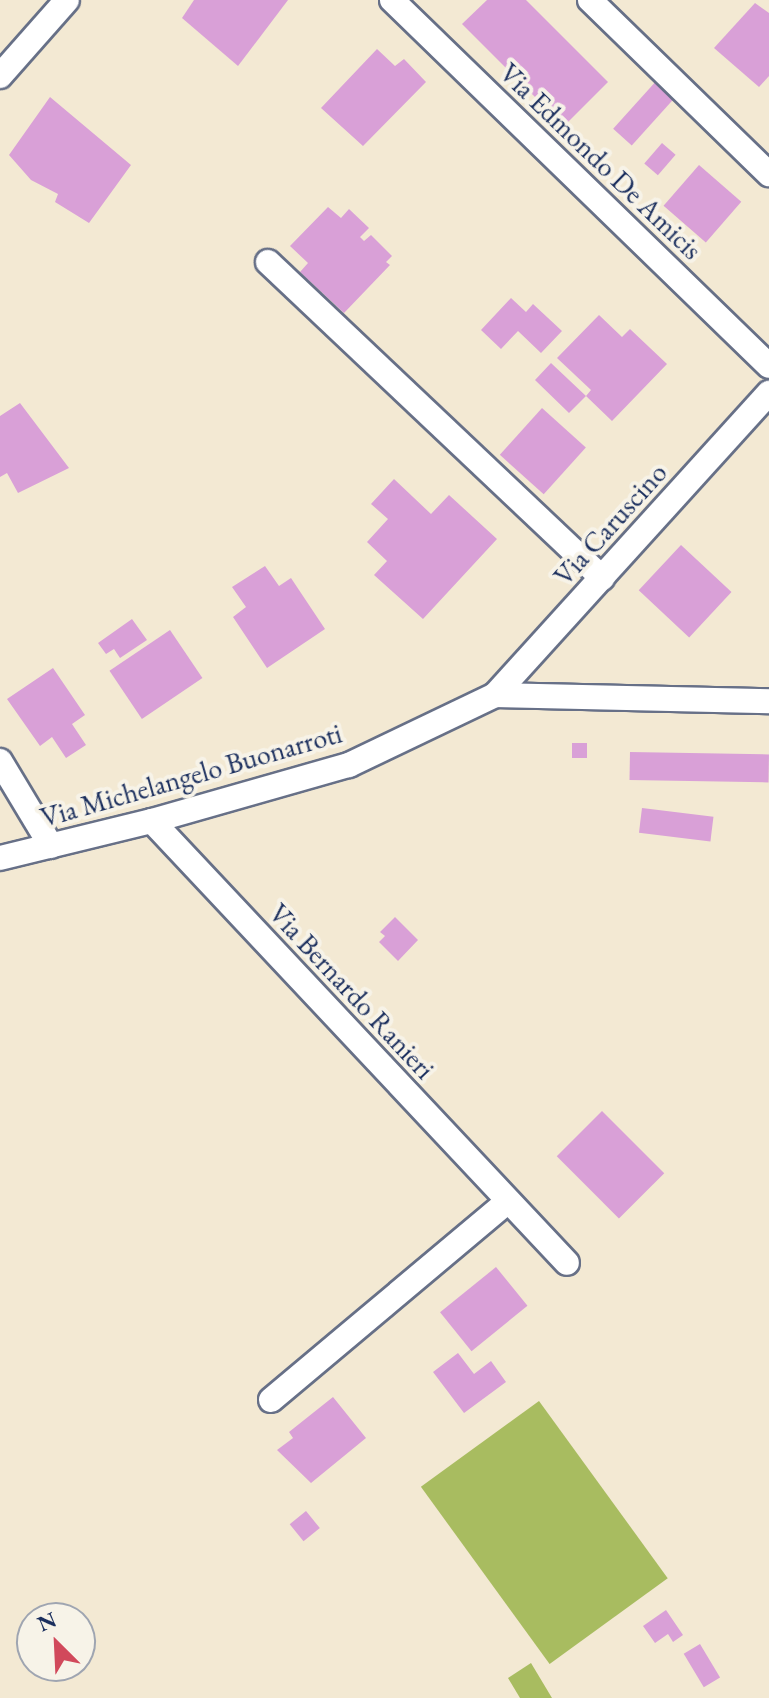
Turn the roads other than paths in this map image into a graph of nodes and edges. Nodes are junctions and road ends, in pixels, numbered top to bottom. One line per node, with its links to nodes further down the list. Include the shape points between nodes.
1 (67, 0): 4 (street)
2 (392, 0): 7 (street, Via Edmondo De Amicis)
3 (590, 0): 5 (street)
4 (0, 76)
5 (769, 174)
6 (268, 262): 9 (street)
7 (769, 366)
8 (769, 393): 9 (street, Via Caruscino)
9 (602, 578): 10 (street, Via Caruscino)
10 (495, 695): 11 (street, Via Michelangelo Buonarroti); 13 (street, Via Michelangelo Buonarroti, via 349,765)
11 (769, 701)
12 (0, 761): 14 (street)
13 (152, 821): 14 (street, Via Michelangelo Buonarroti); 16 (street, Via Bernardo Ranieri)
14 (51, 846): 15 (street, Via Michelangelo Buonarroti)
15 (0, 858)
16 (508, 1201): 17 (street, Via Bernardo Ranieri); 18 (street)
17 (567, 1263)
18 (271, 1400)

